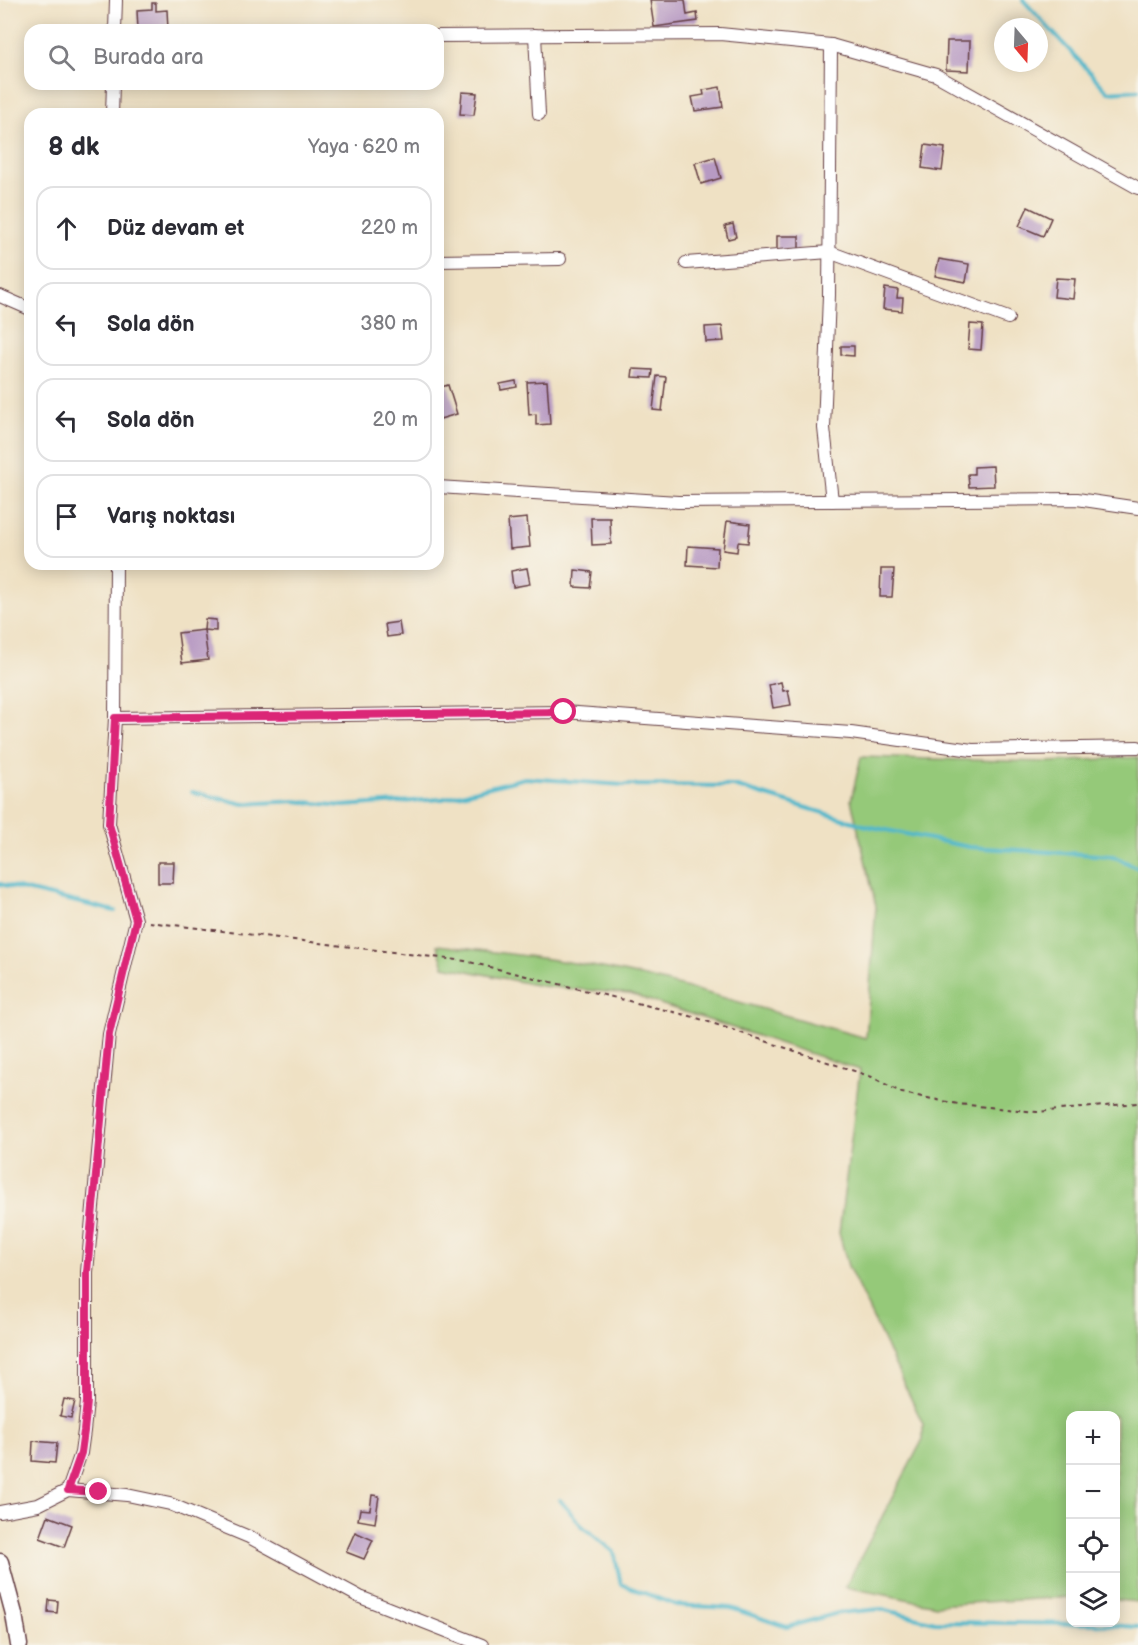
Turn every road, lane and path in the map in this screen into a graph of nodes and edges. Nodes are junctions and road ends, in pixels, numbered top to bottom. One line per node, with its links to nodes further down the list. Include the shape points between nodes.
1 (116, 0): 2 (street)
2 (115, 24)
3 (535, 35): 4 (street); 5 (street, via 720,34); 8 (street)
4 (444, 36)
5 (831, 45): 9 (street, via 936,75); 10 (street)
6 (113, 90): 7 (street)
7 (112, 108)
8 (539, 114)
9 (1138, 188)
10 (829, 252): 13 (street); 16 (street); 18 (street, via 824,428)
11 (560, 259): 12 (street)
12 (444, 261)
13 (686, 263)
14 (0, 296): 15 (street)
15 (24, 306)
16 (1008, 318)
17 (444, 487): 18 (street, via 678,502)
18 (832, 501): 19 (street, via 1077,499)
19 (1138, 508)
20 (116, 570): 21 (street)
21 (115, 718): 22 (street, via 564,712 851,733 972,750); 23 (street, via 109,824)
22 (1138, 747)
23 (136, 920): 24 (path, via 465,961 694,1017 872,1077 902,1093 958,1104 1037,1112); 25 (street, via 109,1034 87,1272 87,1402 81,1453)
24 (1138, 1103)
25 (68, 1490): 26 (street, via 38,1505); 29 (street, via 127,1495 170,1504 249,1537 360,1597)
26 (0, 1512)
27 (0, 1562): 28 (street)
28 (19, 1645)
29 (482, 1645)

